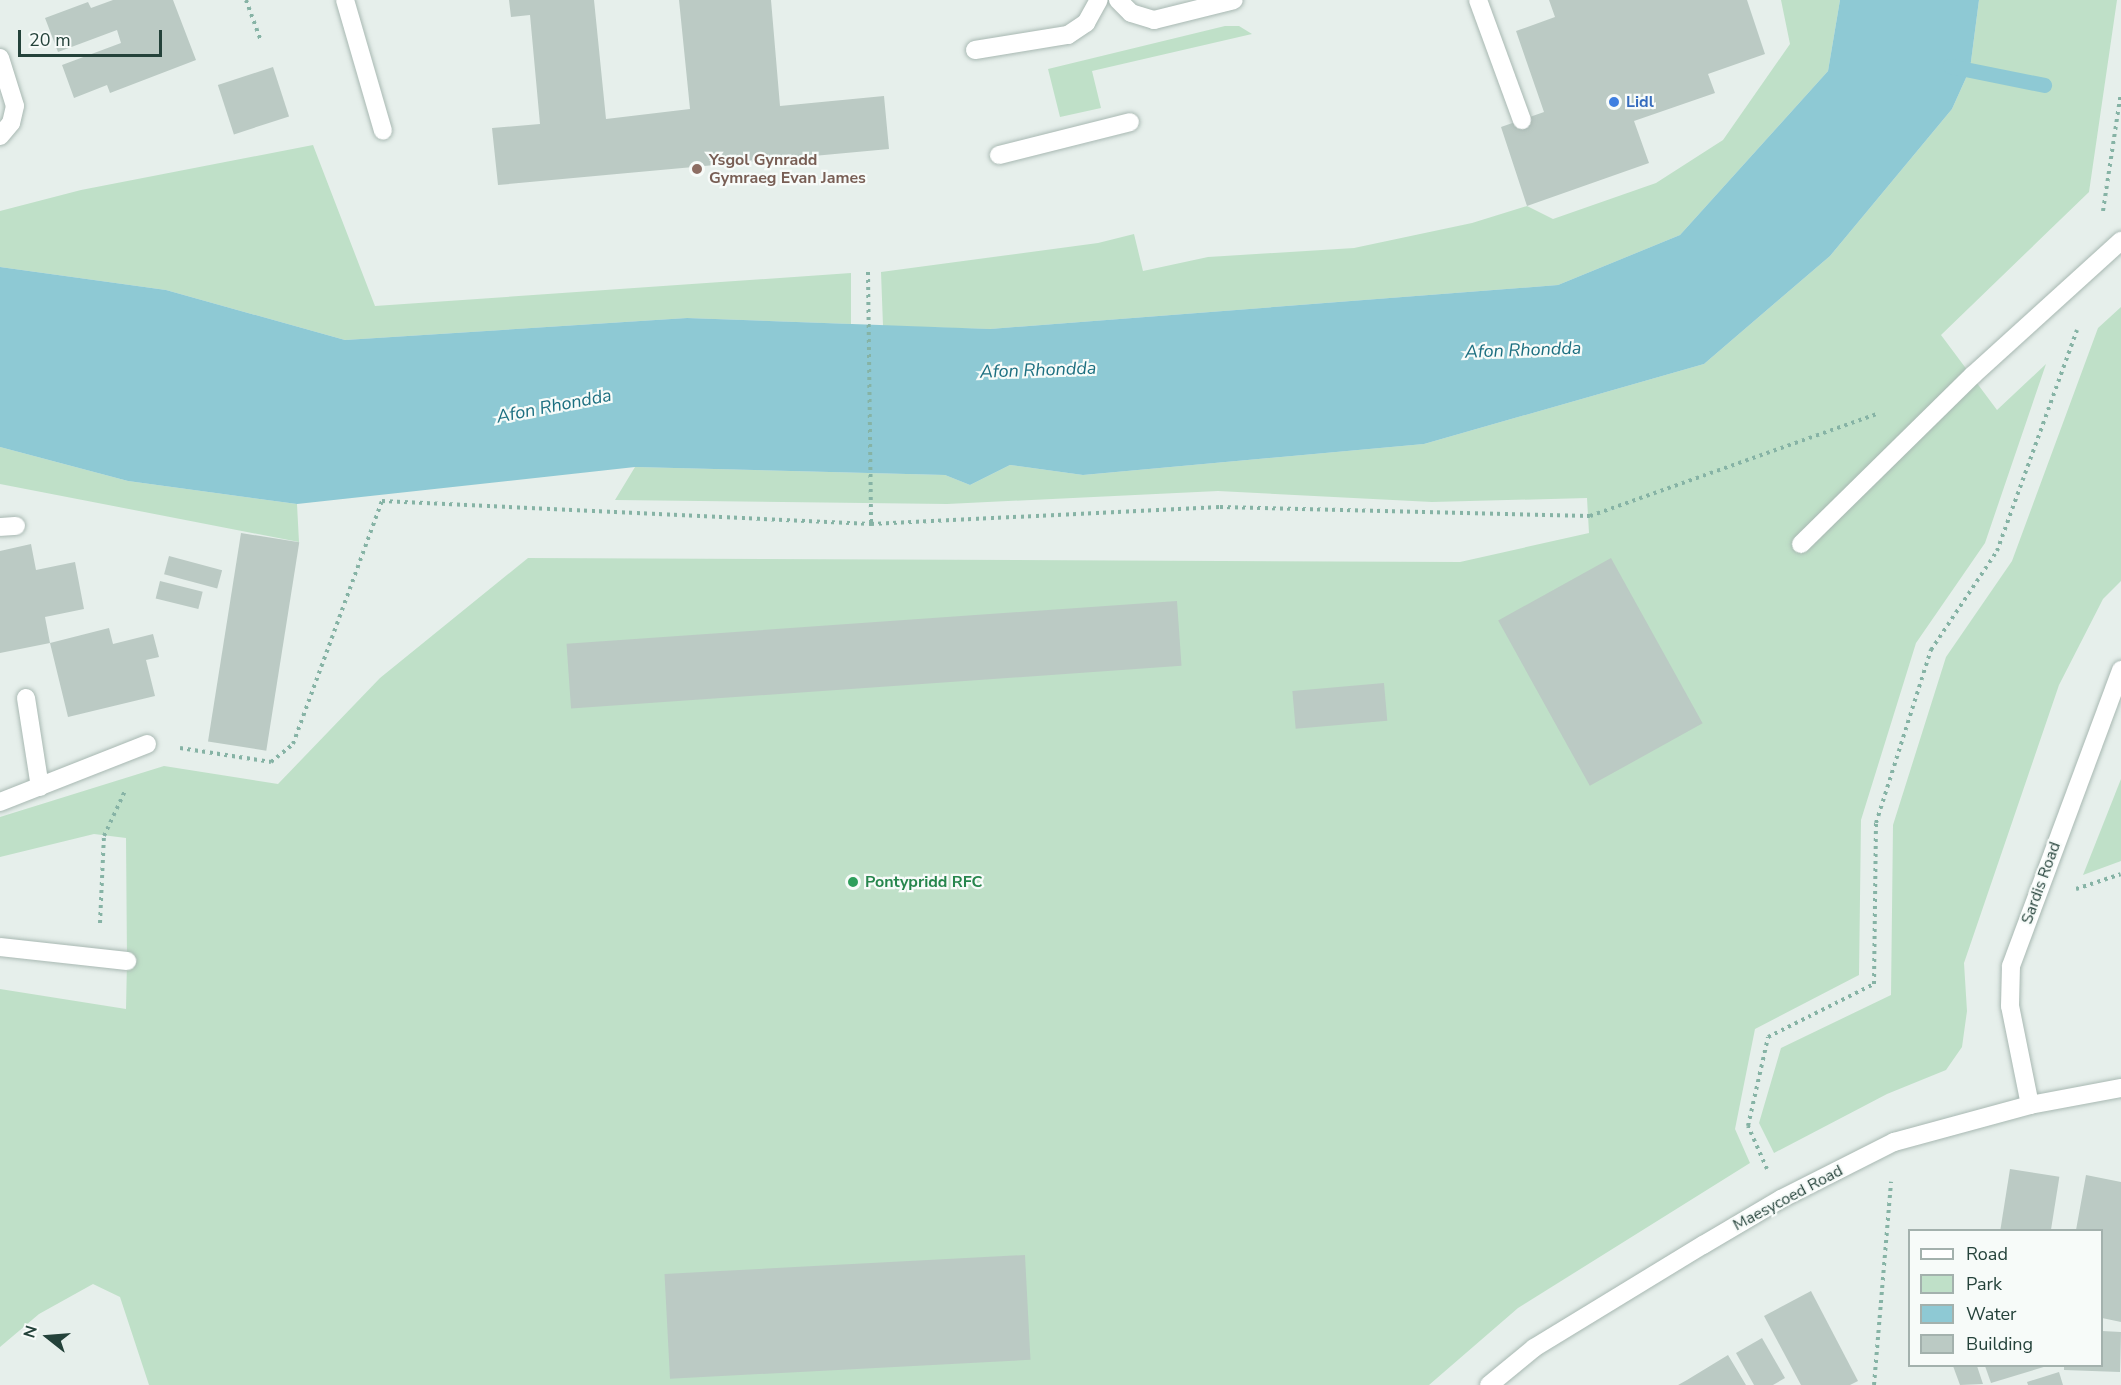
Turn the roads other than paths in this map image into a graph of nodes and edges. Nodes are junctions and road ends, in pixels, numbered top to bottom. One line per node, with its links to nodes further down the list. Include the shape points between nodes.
1 (345, 0): 11 (street)
2 (1099, 0): 6 (street, via 1086,23 1068,35)
3 (1118, 0): 4 (street, via 1131,13 1154,20)
4 (1234, 0)
5 (1478, 0): 9 (street)
6 (975, 50)
7 (0, 61): 8 (street)
8 (5, 97): 12 (street, via 15,106 11,123)
9 (1522, 120)
10 (1130, 122): 13 (street)
11 (383, 131)
12 (0, 136)
13 (999, 155)
14 (2121, 241): 15 (street, via 1973,375)
15 (1801, 544)
16 (2121, 670): 24 (street, Sardis Road, via 2011,966 2010,1006)
17 (26, 698): 19 (street)
18 (147, 744): 19 (street)
19 (40, 787): 20 (street)
20 (0, 802)
21 (0, 947): 22 (street)
22 (128, 961)
23 (2121, 1088): 24 (street, Maesycoed Road)
24 (2030, 1105): 25 (street, Maesycoed Road, via 1894,1142 1781,1199 1534,1348)
25 (1489, 1385)

